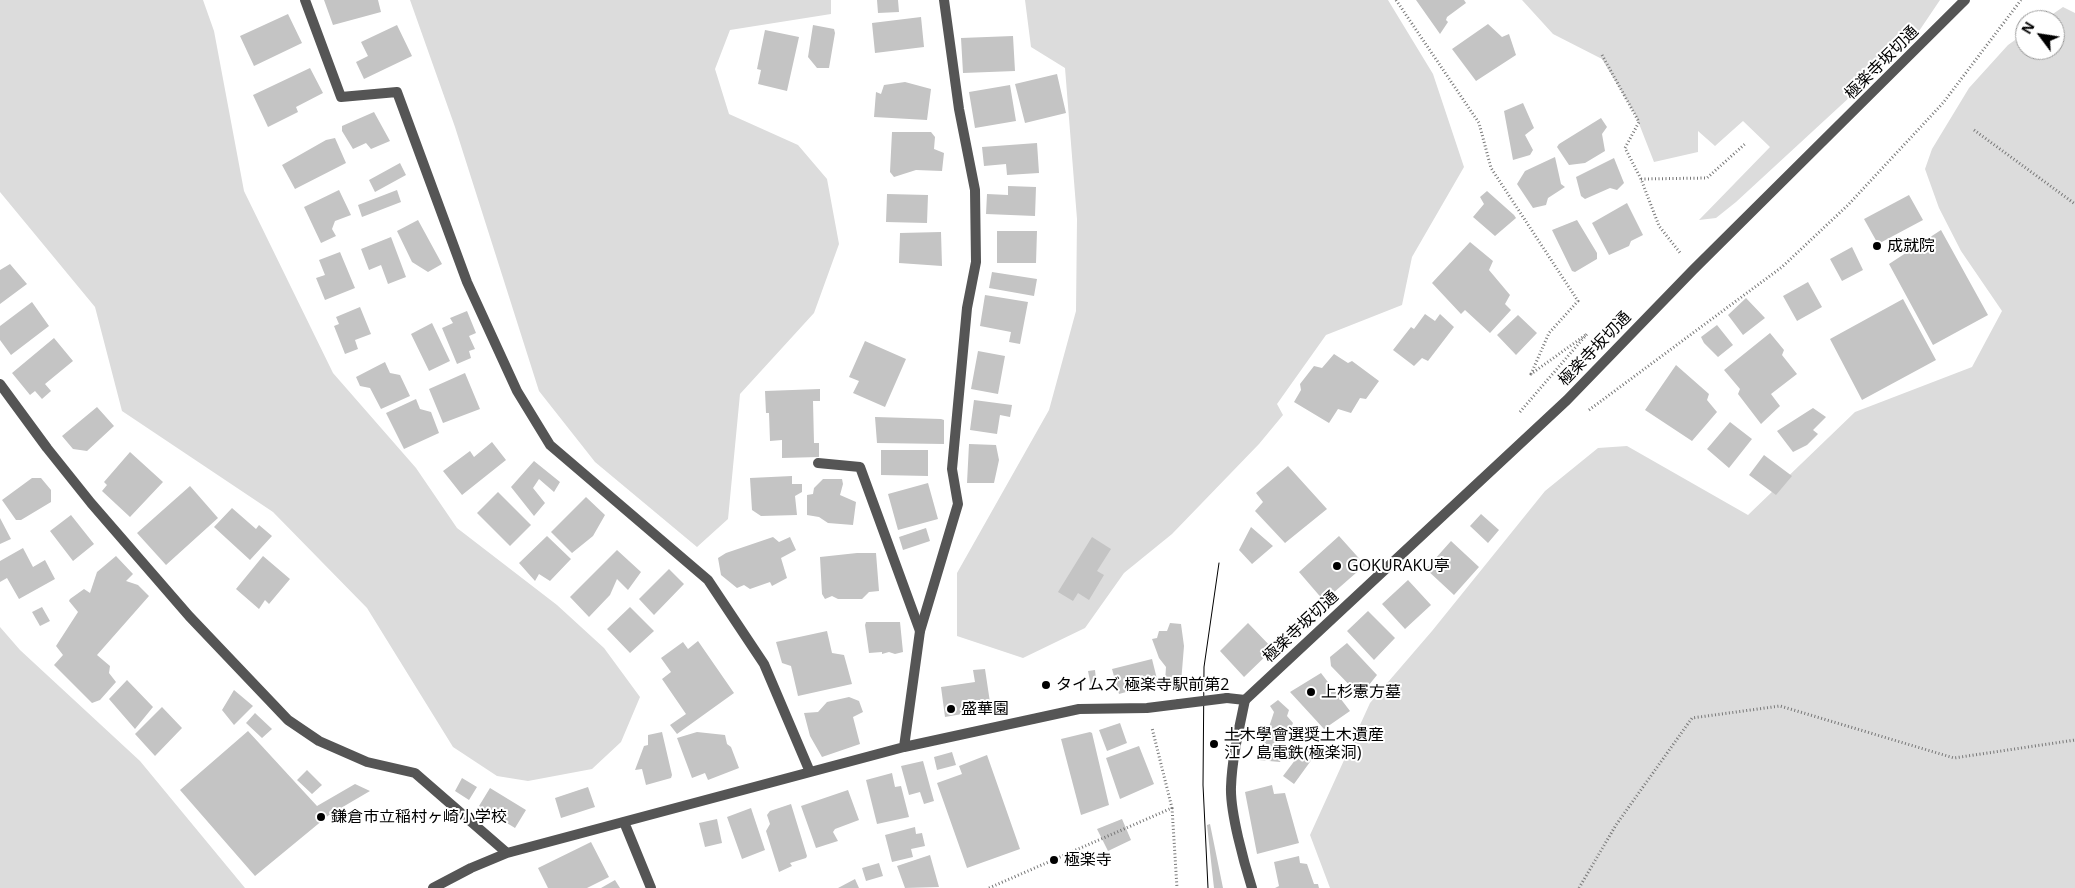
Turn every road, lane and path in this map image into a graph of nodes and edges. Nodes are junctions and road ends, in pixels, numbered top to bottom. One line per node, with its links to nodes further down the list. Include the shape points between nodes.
1 (305, 0): 21 (street, via 341,97 396,92 467,282 517,391 550,446 708,580 764,664)
2 (944, 0): 16 (street, via 959,109 975,190 976,262 967,308 952,469 958,504)
3 (1396, 0): 14 (path, via 1479,123 1491,168 1578,301 1549,333 1531,374 1587,334 1519,413)
4 (1965, 0): 11 (street, 極楽寺坂切通)
5 (2021, 0): 13 (path, via 1943,103 1848,205 1782,267 1588,411)
6 (1602, 54): 9 (path, via 1639,122 1625,148)
7 (1974, 130): 10 (path)
8 (1746, 143): 9 (path, via 1707,178)
9 (1641, 179): 11 (path, via 1658,226)
10 (2075, 204)
11 (1693, 270): 13 (street, 極楽寺坂切通)
12 (0, 384): 24 (street, via 92,503 189,616 288,720 319,741 367,762 415,773)
13 (1566, 400): 14 (street, 極楽寺坂切通)
14 (1539, 425): 17 (street, 極楽寺坂切通)
15 (818, 463): 16 (street, via 860,467)
16 (920, 631): 20 (street)
17 (1245, 700): 18 (street, bridge, via 1227,698); 29 (street, via 1231,789)
18 (1147, 708): 20 (street, via 1079,709); 22 (path)
19 (2075, 740): 30 (path, via 1954,758 1780,706 1692,718 1616,825)
20 (904, 747): 21 (street)
21 (810, 772): 23 (street)
22 (1172, 808): 27 (path); 28 (path)
23 (624, 822): 24 (street); 26 (street)
24 (506, 853): 25 (street)
25 (433, 888)
26 (651, 888)
27 (989, 888)
28 (1177, 888)
29 (1252, 888)
30 (1579, 888)

